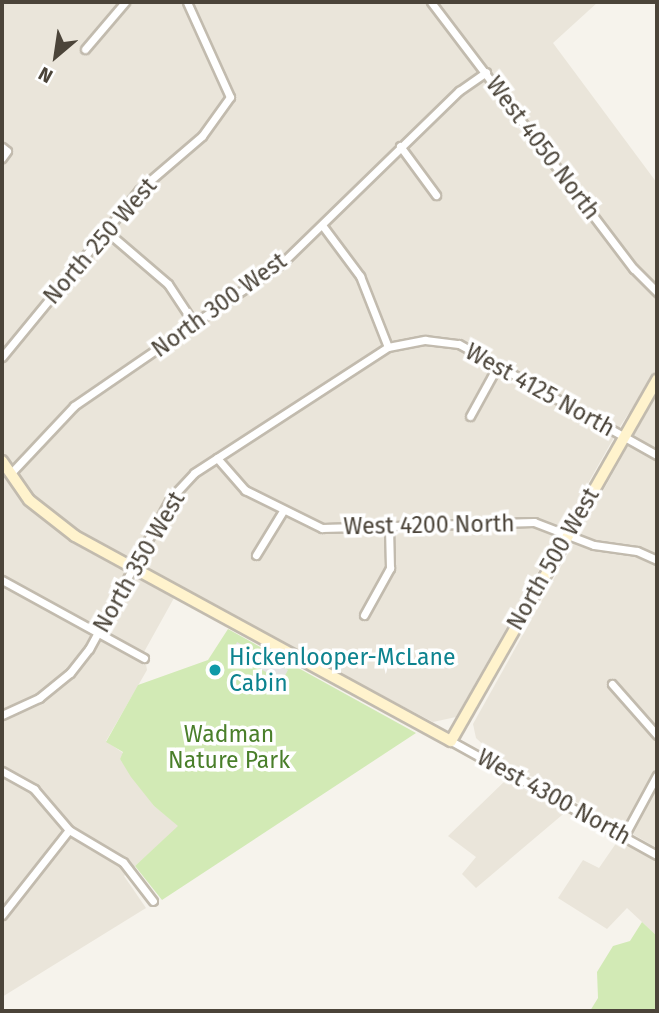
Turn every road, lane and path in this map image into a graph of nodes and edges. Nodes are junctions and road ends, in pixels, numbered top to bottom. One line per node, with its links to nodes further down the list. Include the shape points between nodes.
1 (125, 2): 4 (street)
2 (187, 2): 9 (street, North 250 West, via 230,97 202,136 139,190)
3 (431, 2): 5 (street, West 4050 North)
4 (85, 49)
5 (486, 72): 6 (street, North 300 West); 10 (street, West 4050 North, via 634,269)
6 (400, 146): 7 (street); 8 (street, North 300 West)
7 (436, 195)
8 (322, 225): 11 (street, North 300 West, via 249,290); 12 (street, via 360,276)
9 (105, 230): 11 (street, via 168,284); 13 (street, North 250 West)
10 (657, 292)
11 (195, 325): 21 (street, North 300 West, via 74,406)
12 (388, 346): 14 (street, West 4125 North, via 440,340 459,344); 19 (street, North 350 West)
13 (2, 356)
14 (498, 365): 16 (street); 17 (street, West 4125 North)
15 (657, 380): 17 (street, North 500 West)
16 (470, 416)
17 (623, 436): 18 (street, West 4125 North); 24 (street, North 500 West)
18 (657, 455)
19 (217, 458): 22 (street, West 4200 North, via 245,490); 27 (street, North 350 West, via 170,499)
20 (2, 461): 21 (street)
21 (10, 474): 27 (street, via 50,520)
22 (283, 511): 23 (street, West 4200 North, via 322,528); 25 (street)
23 (389, 526): 24 (street, West 4200 North, via 534,522); 29 (street, via 390,568)
24 (568, 532): 26 (street, West 4200 North, via 594,545 637,551); 35 (street, North 500 West)
25 (256, 555)
26 (657, 561)
27 (132, 568): 30 (street, North 350 West); 35 (street)
28 (2, 580): 30 (street)
29 (364, 615)
30 (98, 632): 31 (street); 33 (street, North 350 West, via 70,673 38,698)
31 (144, 658)
32 (612, 684): 34 (street)
33 (2, 715)
34 (657, 735)
35 (451, 741): 39 (street, West 4300 North)
36 (2, 771): 38 (street, via 34,789)
37 (657, 775): 39 (street)
38 (69, 830): 41 (street, via 123,862); 42 (street)
39 (624, 836): 40 (street, West 4300 North)
40 (657, 855)
41 (153, 901)
42 (2, 915)

